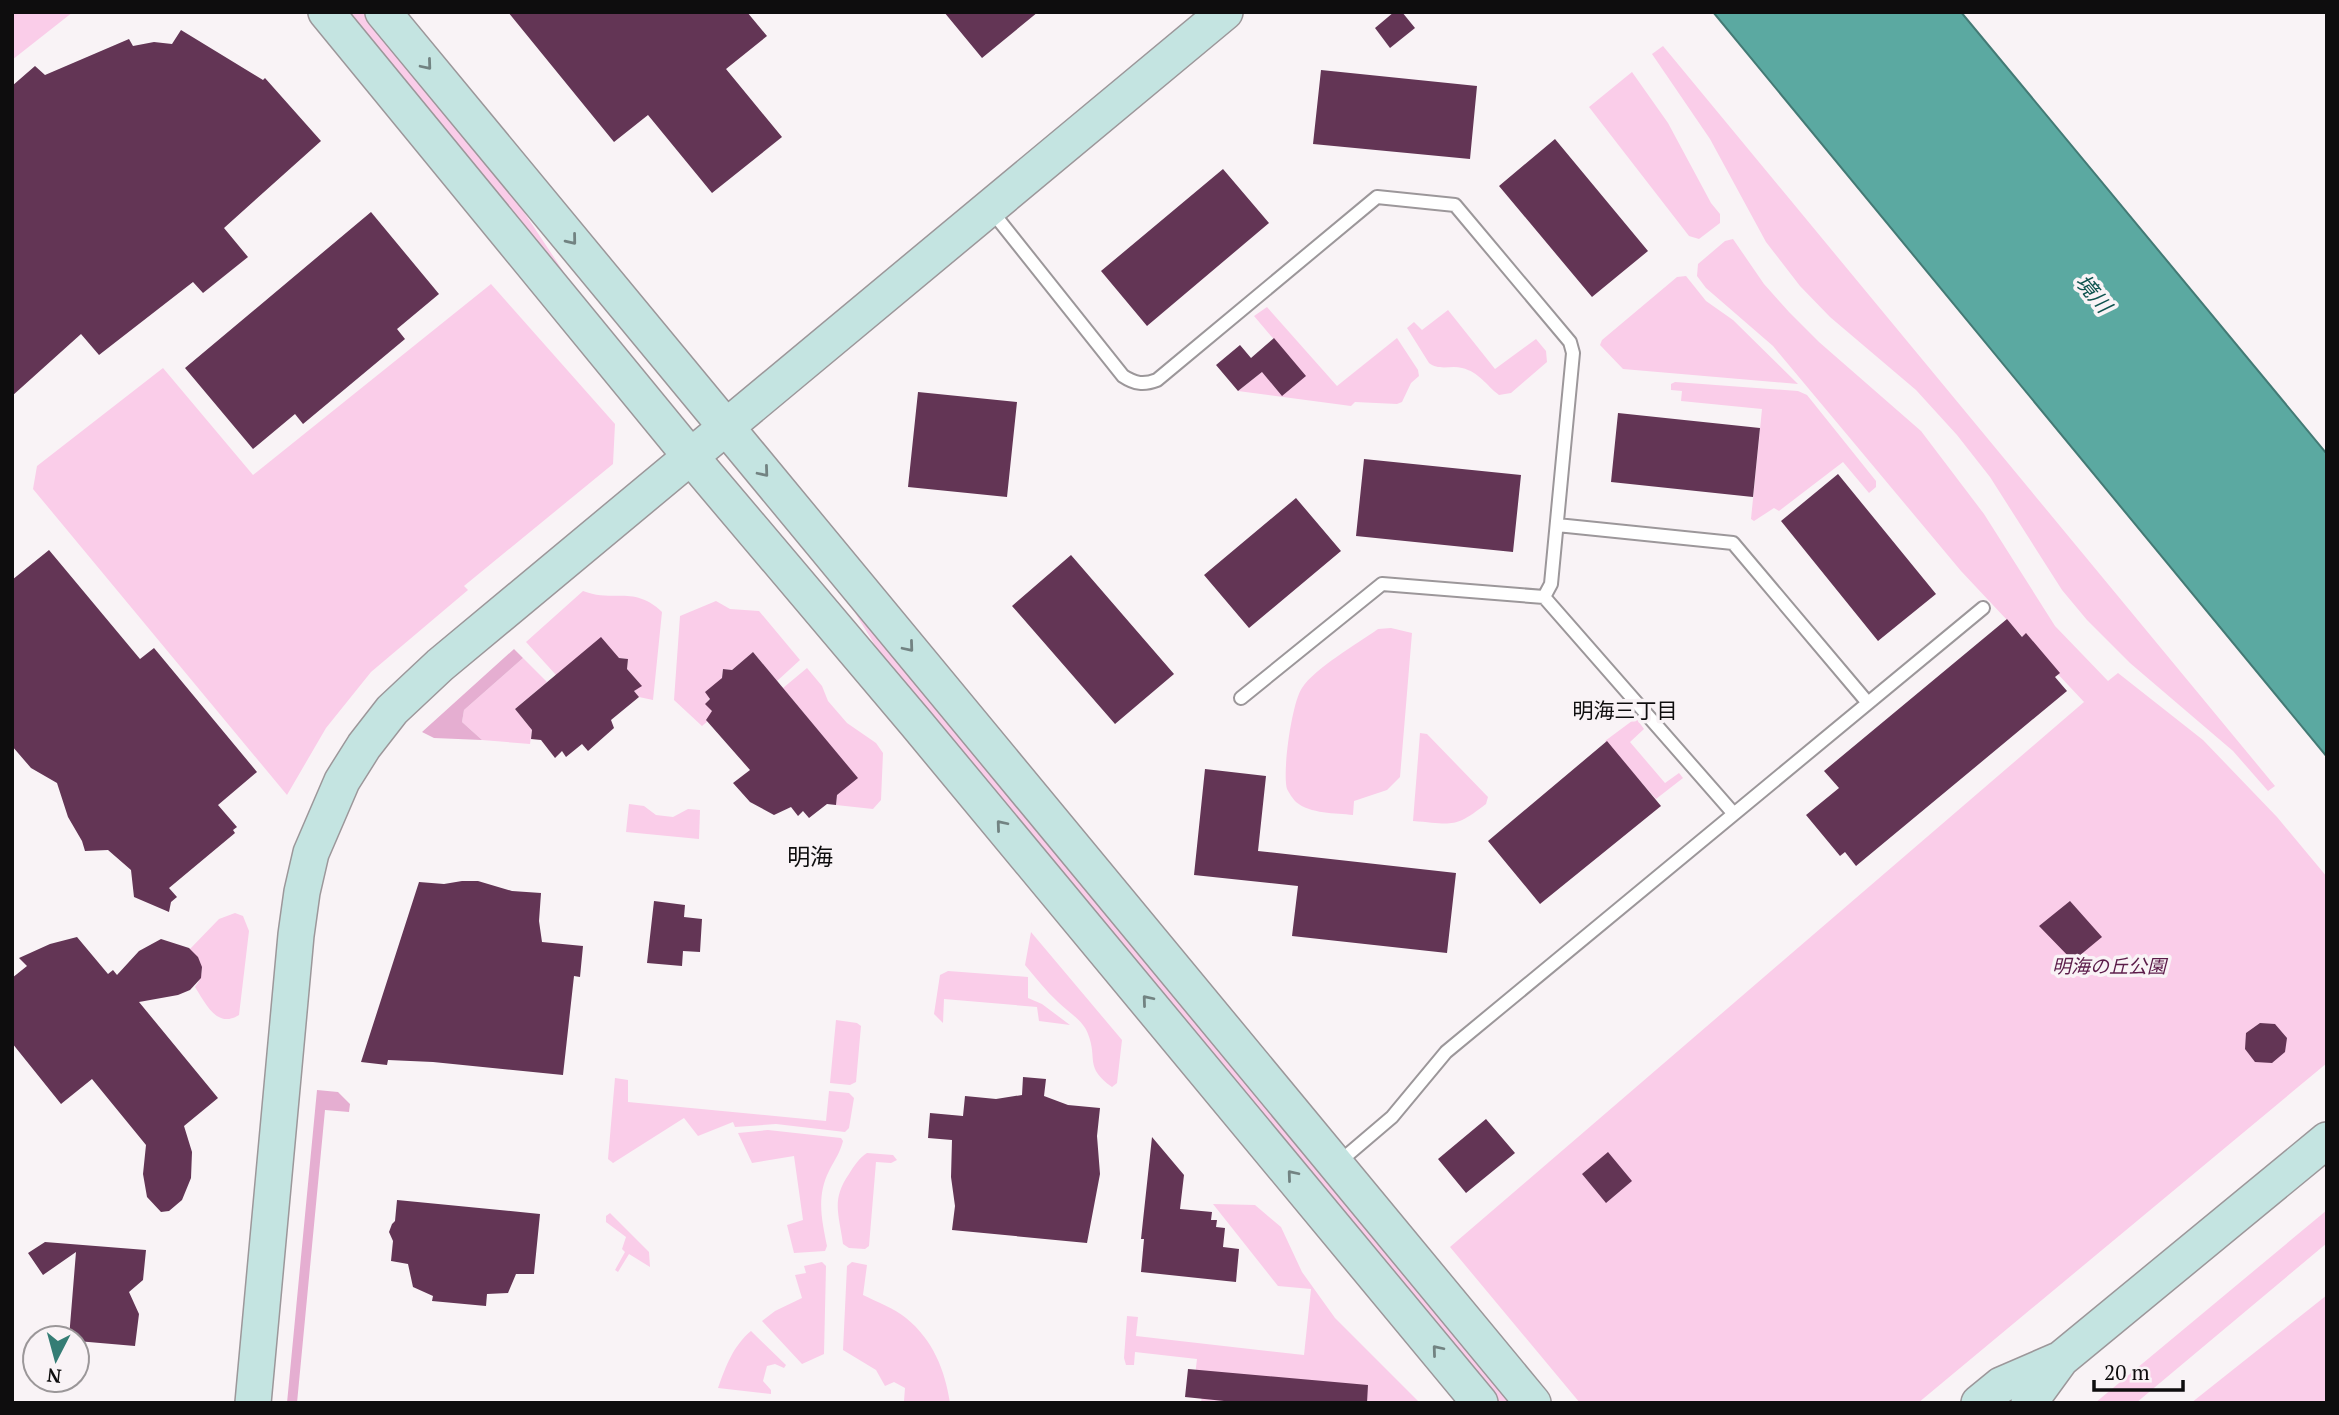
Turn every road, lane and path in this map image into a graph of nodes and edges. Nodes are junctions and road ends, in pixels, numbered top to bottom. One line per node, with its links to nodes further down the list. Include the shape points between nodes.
1 (326, 12): 6 (street)
2 (383, 12): 5 (street, one-way to 5)
3 (1225, 12): 4 (street)
4 (990, 209): 5 (street); 7 (lane, via 1123,376 1146,384 1157,380 1377,197 1455,205 1570,342 1573,353)
5 (727, 428): 6 (street); 14 (street, one-way to 14)
6 (691, 457): 16 (street, via 440,665 392,710 342,781 311,853 302,892); 17 (street, one-way to 6)
7 (1557, 525): 8 (lane, via 1551,584); 11 (lane, via 1732,543)
8 (1544, 597): 10 (lane, via 1382,584); 12 (lane)
9 (1983, 608): 11 (lane)
10 (1241, 698)
11 (1868, 703): 12 (lane)
12 (1734, 814): 14 (lane, via 1446,1052 1392,1118)
13 (2327, 1140): 15 (street)
14 (1336, 1166): 18 (street)
15 (2061, 1359): 19 (street, via 2001,1385); 20 (street)
16 (253, 1403)
17 (1480, 1403)
18 (1533, 1403)
19 (1979, 1403)
20 (2029, 1403)

